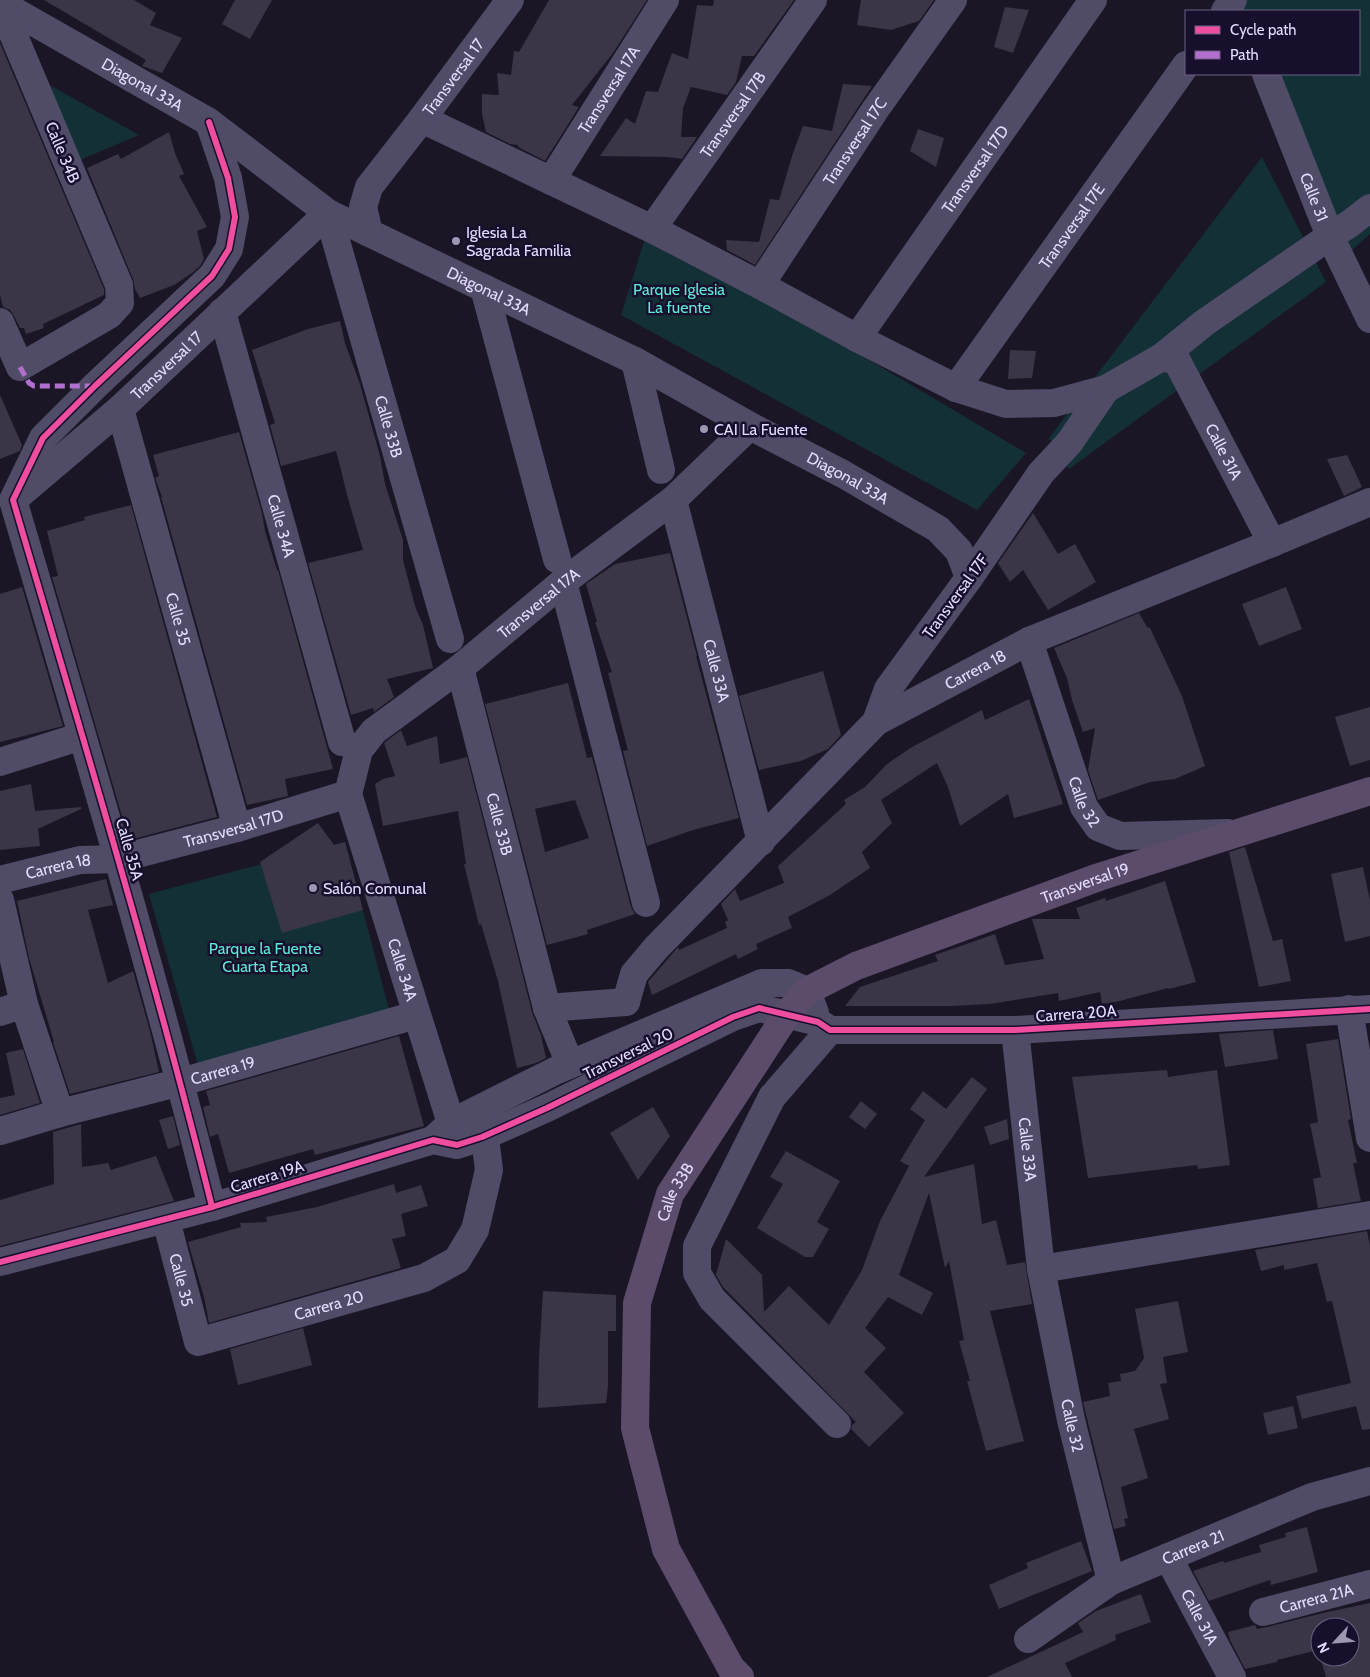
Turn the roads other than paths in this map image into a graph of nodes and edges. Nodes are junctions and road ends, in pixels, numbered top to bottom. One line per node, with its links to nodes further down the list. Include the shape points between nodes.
1 (665, 0): 11 (street, Transversal 17A)
2 (813, 0): 14 (street, Transversal 17B)
3 (953, 0): 17 (street, Transversal 17C, via 875,110)
4 (1093, 0): 22 (street, Transversal 17D)
5 (502, 2): 9 (street, Transversal 17)
6 (0, 3): 10 (street, Diagonal 33A); 21 (street, Calle 34B, via 119,284 120,303 109,315 20,367)
7 (1185, 66): 25 (street, Transversal 17E)
8 (1266, 75): 16 (street, Calle 31)
9 (422, 119): 11 (street); 15 (street, Transversal 17, via 369,187 363,207)
10 (209, 122): 13 (street, Diagonal 33A); 32 (street, via 228,178 235,217 229,249 212,276 42,438)
11 (551, 181): 14 (street)
12 (1370, 208): 16 (street)
13 (328, 213): 15 (street, Diagonal 33A); 19 (street, Transversal 17); 36 (street, Calle 33B)
14 (652, 229): 17 (street)
15 (369, 233): 18 (street, Diagonal 33A)
16 (1330, 236): 20 (street, Calle 31); 23 (street, via 1204,324)
17 (760, 285): 22 (street)
18 (484, 288): 24 (street, Diagonal 33A); 34 (street)
19 (222, 312): 27 (street, Transversal 17); 41 (street, Calle 34A)
20 (1370, 319)
21 (0, 322)
22 (857, 338): 25 (street)
23 (1169, 359): 26 (street); 33 (street, Calle 31A)
24 (635, 361): 28 (street, Diagonal 33A); 29 (street)
25 (956, 388): 26 (street, via 1006,404 1054,403)
26 (1106, 389): 35 (street, Transversal 17F, via 1068,443 1041,473)
27 (120, 409): 32 (street, Transversal 17); 45 (street, Calle 35)
28 (750, 426): 30 (street, Transversal 17A); 35 (street, Diagonal 33A, via 844,474 938,530 959,551)
29 (661, 470)
30 (673, 500): 34 (street, Transversal 17A); 47 (street, Calle 33A)
31 (1370, 502): 33 (street, Carrera 18)
32 (7, 506): 40 (street, Calle 35A)
33 (1272, 543): 37 (street, Carrera 18)
34 (560, 570): 38 (street, Transversal 17A); 51 (street)
35 (969, 578): 39 (street, Transversal 17F, via 888,688)
36 (450, 639)
37 (1029, 641): 39 (street, Carrera 18); 46 (street, Calle 32, via 1084,807 1098,827 1120,836)
38 (460, 668): 44 (street, Transversal 17A, via 374,731 359,750); 55 (street, Calle 33B)
39 (876, 722): 47 (street, Carrera 18)
40 (82, 736): 42 (street); 48 (street, Calle 35A)
41 (342, 742)
42 (0, 762)
43 (1370, 790): 46 (main road, Transversal 19)
44 (348, 794): 45 (street, Transversal 17D); 58 (street, Calle 34A)
45 (237, 828): 48 (street, Transversal 17D)
46 (1237, 832): 52 (main road, Transversal 19, via 1099,877 856,966)
47 (761, 842): 53 (street, Carrera 18, via 634,974)
48 (118, 859): 49 (street, Carrera 18, via 80,860); 63 (street, Calle 35A)
49 (0, 880)
50 (0, 900): 54 (street)
51 (646, 903)
52 (807, 991): 57 (main road, Calle 33B); 59 (street); 61 (street, Transversal 20, via 788,983 762,983)
53 (626, 1002): 55 (street); 61 (street)
54 (12, 1008): 64 (street)
55 (546, 1008): 62 (street, Calle 33B)
56 (1359, 1009): 60 (street, Carrera 20A); 67 (street)
57 (788, 1014): 59 (street, Carrera 20A); 66 (street, Transversal 20, via 759,1008 547,1108); 81 (main road, Calle 33B, via 670,1194 637,1303 635,1428 666,1549 731,1668)
58 (416, 1015): 63 (street, Carrera 19); 66 (street, Calle 34A)
59 (824, 1026): 60 (street, Carrera 20A); 74 (street, via 772,1096 697,1246 697,1272 712,1299)
60 (1015, 1030): 72 (street, Calle 33A)
61 (640, 1034): 62 (street, Transversal 20)
62 (570, 1064): 66 (street, Transversal 20)
63 (181, 1082): 64 (street, Carrera 19); 68 (street, Calle 35A)
64 (60, 1113): 65 (street, Carrera 19)
65 (0, 1131)
66 (459, 1132): 68 (street, Carrera 19A); 73 (street, Carrera 20, via 486,1146 488,1170 475,1230 457,1260 424,1278)
67 (1370, 1138)
68 (212, 1207): 70 (street, Carrera 19A)
69 (1370, 1215): 72 (street)
70 (166, 1220): 71 (street, Carrera 19A); 73 (street, Calle 35)
71 (0, 1262)
72 (1040, 1269): 77 (street, Calle 32, via 1071,1420)
73 (198, 1342)
74 (837, 1424)
75 (1370, 1481): 76 (street, Carrera 21, via 1312,1497)
76 (1168, 1557): 77 (street, Carrera 21); 82 (street, Calle 31A)
77 (1111, 1582): 80 (street, Carrera 21)
78 (1370, 1584): 79 (street, Carrera 21A)
79 (1263, 1612)
80 (1028, 1639)
81 (740, 1677)
82 (1232, 1677)

